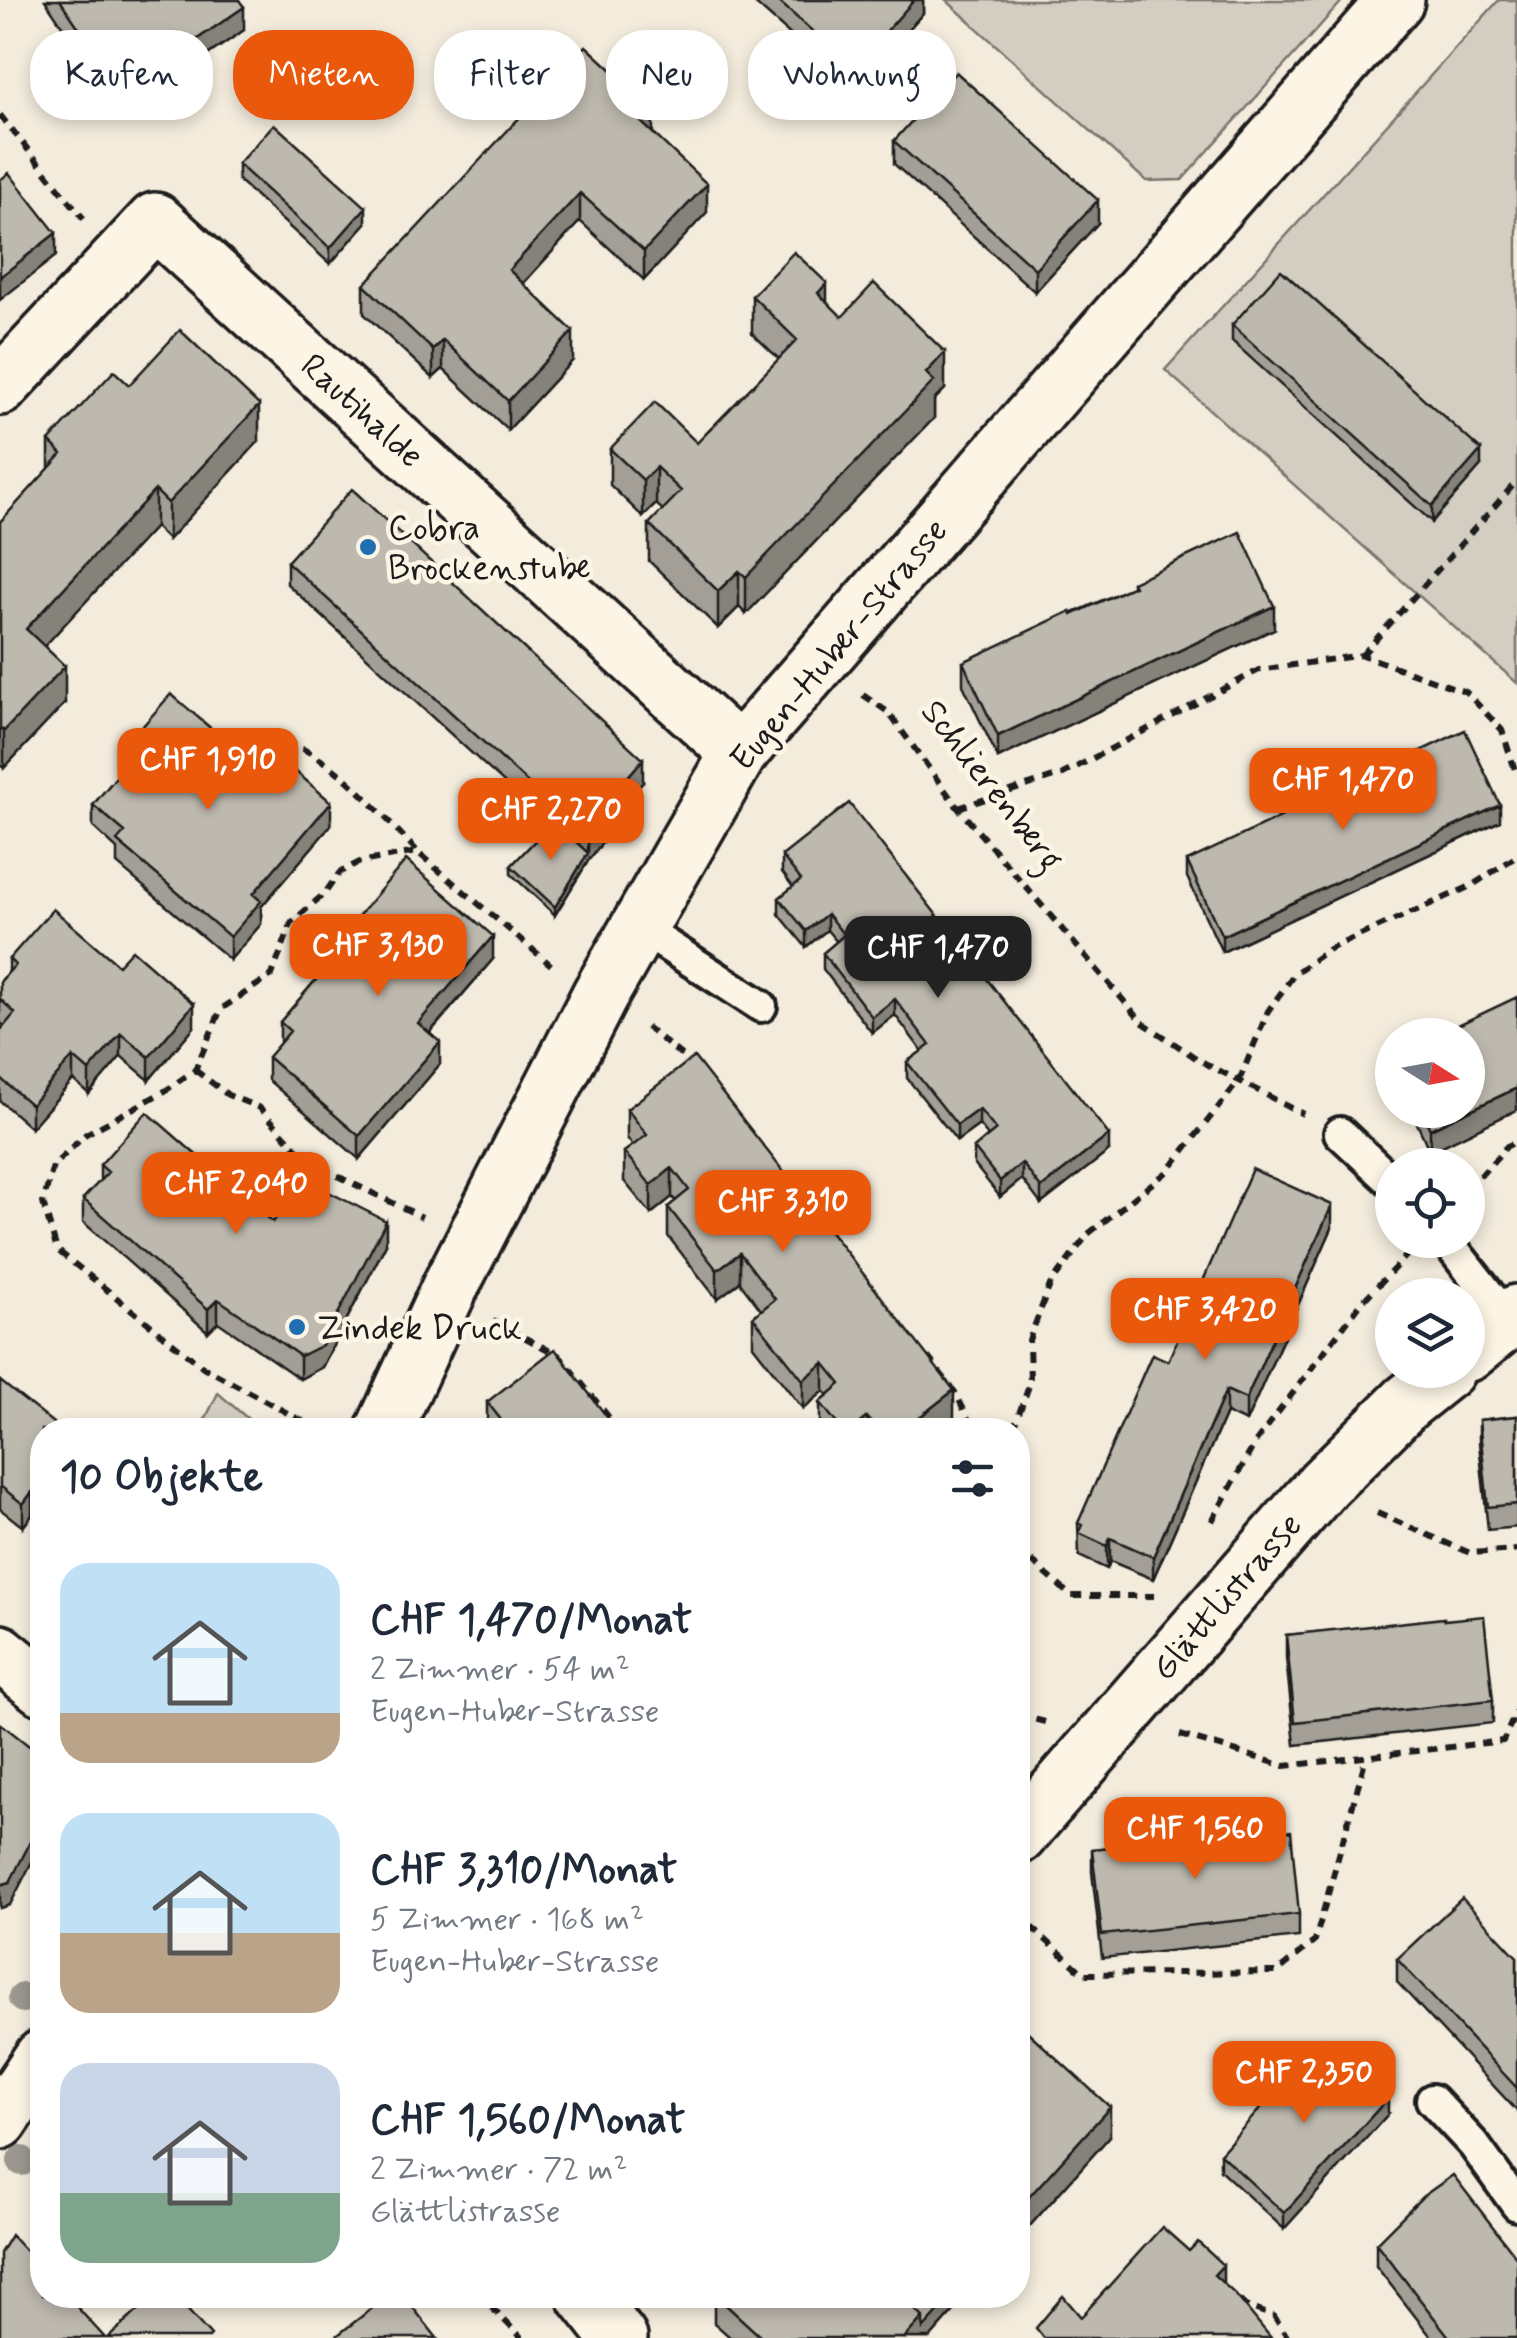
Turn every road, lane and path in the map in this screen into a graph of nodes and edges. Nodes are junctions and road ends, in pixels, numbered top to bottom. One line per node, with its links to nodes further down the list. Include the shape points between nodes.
1 (1396, 0): 9 (street, Eugen-Huber-Strasse)
2 (0, 115): 3 (path)
3 (89, 225)
4 (0, 387): 9 (street, Rautihalde, via 156,221)
5 (1517, 481): 6 (path)
6 (1362, 655): 10 (path, via 1466,692 1502,730); 11 (path, via 1258,670 1063,774)
7 (859, 693): 11 (path, Schlierenberg, via 888,712)
8 (256, 751): 12 (path, via 274,736 302,746 340,772)
9 (739, 754): 14 (street, Eugen-Huber-Strasse)
10 (1517, 776)
11 (958, 808): 20 (path, Schlierenberg, via 1142,1022)
12 (418, 852): 15 (path); 18 (path, via 340,872 292,922 272,975 221,1010)
13 (1517, 856): 20 (path, via 1471,886 1329,948 1295,973 1268,1010)
14 (640, 928): 16 (lane); 33 (street, Eugen-Huber-Strasse, via 494,1201)
15 (562, 974)
16 (761, 1006)
17 (637, 1020): 19 (path)
18 (195, 1070): 25 (path, via 260,1108 300,1152 328,1171); 32 (path, via 86,1134 53,1166 42,1203 57,1250 204,1367)
19 (703, 1073)
20 (1240, 1081): 21 (path, Schlierenberg); 36 (path, via 1168,1171 1088,1234 1050,1285 1029,1340 1030,1384)
21 (1340, 1133): 23 (lane)
22 (1517, 1142): 24 (path)
23 (1375, 1166)
24 (1485, 1171)
25 (432, 1222)
26 (1403, 1258): 38 (path, via 1255,1443)
27 (1457, 1258): 29 (lane)
28 (492, 1320): 34 (path, via 560,1356)
29 (1498, 1328)
30 (919, 1346): 35 (path)
31 (1424, 1388): 47 (street, Glättlistrasse, via 1324,1484)
32 (297, 1418)
33 (390, 1418)
34 (610, 1418)
35 (968, 1418)
36 (1017, 1418)
37 (1374, 1512): 39 (path, via 1470,1554)
38 (1208, 1528)
39 (1517, 1550)
40 (1030, 1560): 41 (path, via 1071,1596)
41 (1171, 1596)
42 (0, 1654): 43 (street)
43 (30, 1677)
44 (1517, 1710): 46 (path, via 1503,1741)
45 (1174, 1734): 46 (path, via 1286,1766)
46 (1366, 1757): 48 (path, via 1315,1942 1277,1972 1084,1974)
47 (1030, 1822)
48 (1030, 1926)
49 (30, 2076): 51 (street)
50 (1432, 2100): 52 (lane)
51 (0, 2121)
52 (1517, 2205)
53 (492, 2308): 56 (path)
54 (596, 2308): 57 (street)
55 (1226, 2308): 58 (path, via 1234,2296 1274,2316)
56 (522, 2338)
57 (619, 2338)
58 (1288, 2338)

